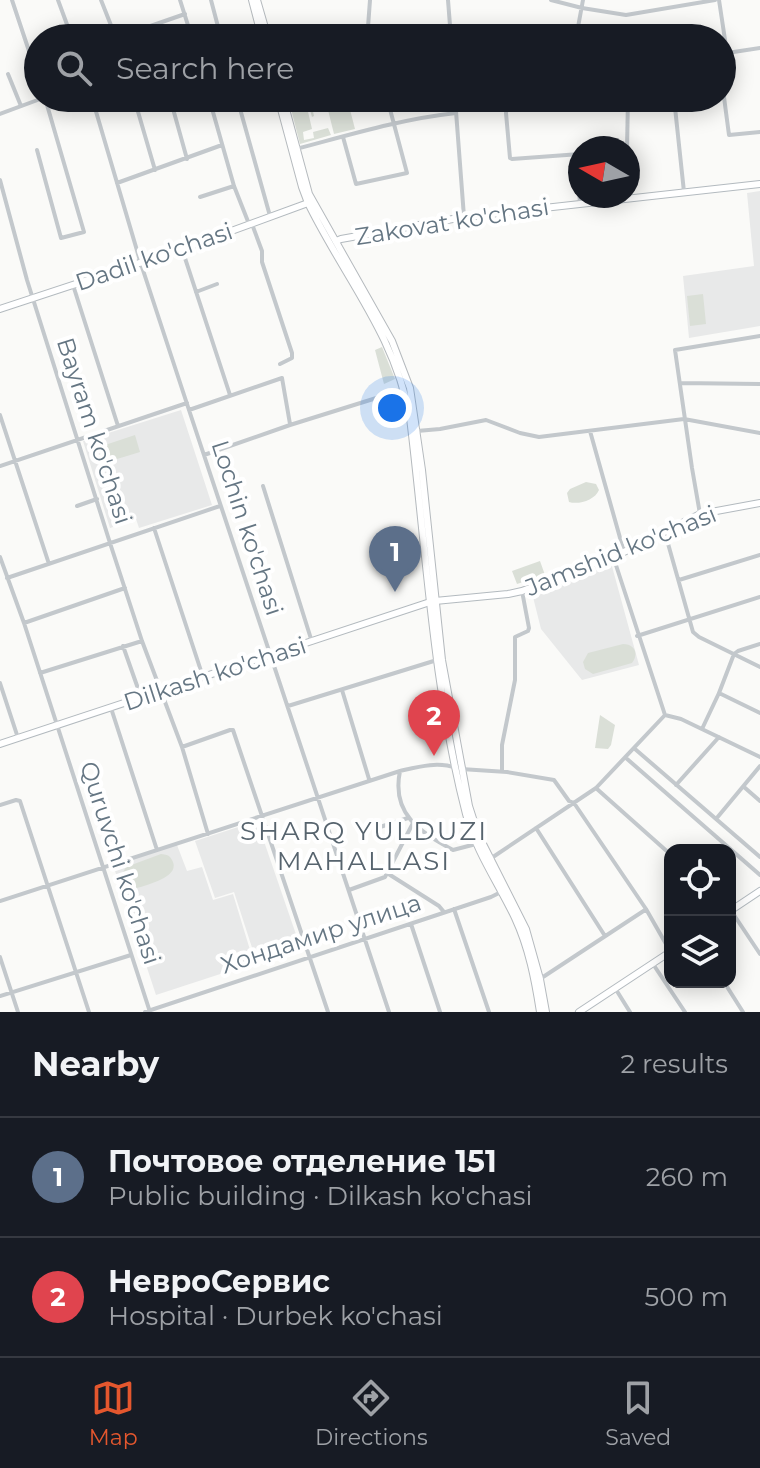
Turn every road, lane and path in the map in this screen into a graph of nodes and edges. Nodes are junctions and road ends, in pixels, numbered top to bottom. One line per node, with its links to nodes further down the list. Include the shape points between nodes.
1 (12, 0): 25 (street)
2 (58, 0): 15 (street)
3 (101, 0): 16 (street)
4 (180, 0): 14 (street)
5 (211, 0): 19 (street)
6 (255, 0): 20 (street)
7 (370, 0): 21 (street)
8 (448, 0): 22 (street)
9 (551, 0): 13 (street)
10 (583, 0): 13 (street)
11 (717, 0): 12 (street); 24 (street)
12 (679, 3): 13 (street, via 626,15)
13 (582, 8): 23 (street)
14 (185, 14): 17 (street); 18 (street)
15 (67, 24)
16 (110, 24)
17 (156, 24)
18 (188, 24)
19 (217, 24)
20 (261, 24)
21 (368, 24)
22 (450, 24)
23 (579, 24)
24 (721, 24)
25 (24, 36)
26 (760, 48): 27 (street)
27 (736, 52)
28 (8, 74): 30 (street)
29 (24, 105): 30 (street)
30 (21, 106): 44 (street)
31 (48, 112): 50 (street, via 84,232 61,238)
32 (96, 112): 56 (street, Lochin ko'chasi)
33 (138, 112): 54 (street)
34 (174, 112): 53 (street)
35 (213, 112): 49 (street)
36 (241, 112): 64 (street)
37 (284, 112): 51 (street)
38 (391, 112): 45 (street)
39 (506, 112): 52 (street, via 510,158)
40 (628, 112): 47 (street)
41 (675, 112): 59 (street)
42 (726, 112): 46 (street, via 729,135)
43 (456, 113): 45 (street); 65 (street)
44 (0, 114)
45 (394, 123): 48 (street); 48 (street, via 405,174 356,184)
46 (760, 132)
47 (627, 136)
48 (343, 137): 51 (street)
49 (222, 145): 53 (street); 58 (street)
50 (37, 150)
51 (294, 150): 62 (street)
52 (568, 155)
53 (187, 159): 54 (street)
54 (155, 170): 56 (street)
55 (0, 180): 73 (street, Bayram ko'chasi)
56 (117, 183): 69 (street, Lochin ko'chasi)
57 (760, 184): 59 (street, Zakovat ko'chasi)
58 (234, 186): 60 (street); 66 (street)
59 (684, 192): 61 (street, Zakovat ko'chasi)
60 (200, 197)
61 (640, 197)
62 (310, 202): 64 (street, Dadil ko'chasi); 67 (street)
63 (568, 204): 65 (street, Zakovat ko'chasi)
64 (270, 216): 66 (street, Dadil ko'chasi)
65 (464, 217): 67 (street, Zakovat ko'chasi)
66 (250, 223): 68 (street, Dadil ko'chasi); 76 (street, via 292,353)
67 (334, 243): 79 (street)
68 (182, 249): 69 (street, Dadil ko'chasi); 72 (street)
69 (141, 263): 71 (street, Dadil ko'chasi); 81 (street, Lochin ko'chasi)
70 (217, 284): 72 (street)
71 (73, 285): 73 (street, Dadil ko'chasi); 86 (street)
72 (196, 292): 80 (street)
73 (32, 297): 74 (street, Dadil ko'chasi); 90 (street, Bayram ko'chasi)
74 (0, 309)
75 (760, 336): 77 (street, via 675,350)
76 (280, 364)
77 (680, 383): 78 (street); 84 (street)
78 (760, 384)
79 (407, 389): 85 (street); 87 (street)
80 (230, 395): 82 (street); 85 (street, via 282,378)
81 (187, 403): 82 (street, Lochin ko'chasi); 86 (street)
82 (189, 410): 91 (street, Lochin ko'chasi)
83 (0, 415): 92 (street)
84 (684, 419): 88 (street); 89 (street); 99 (street)
85 (290, 425): 91 (street)
86 (118, 426): 90 (street)
87 (414, 431): 88 (street, via 486,420 539,437); 113 (street)
88 (590, 431): 103 (street)
89 (760, 433)
90 (78, 440): 92 (street); 95 (street, Bayram ko'chasi)
91 (204, 455): 98 (street, Lochin ko'chasi)
92 (15, 461): 93 (street); 107 (street)
93 (0, 466)
94 (263, 486): 118 (street)
95 (97, 499): 97 (street); 102 (street, Bayram ko'chasi)
96 (760, 503): 99 (street, Jamshid ko'chasi)
97 (77, 506)
98 (220, 506): 100 (street); 122 (street, Lochin ko'chasi)
99 (700, 514): 101 (street, Jamshid ko'chasi)
100 (154, 528): 102 (street); 126 (street)
101 (665, 533): 103 (street, Jamshid ko'chasi); 109 (street)
102 (110, 543): 107 (street); 110 (street, Bayram ko'chasi)
103 (624, 552): 105 (street, Jamshid ko'chasi)
104 (760, 555): 109 (street)
105 (613, 556): 111 (street, Jamshid ko'chasi); 116 (street)
106 (0, 557): 108 (street, Quruvchi ko'chasi)
107 (49, 564): 108 (street)
108 (7, 578): 115 (street, Quruvchi ko'chasi)
109 (679, 580): 114 (street)
110 (125, 588): 115 (street); 117 (street, Bayram ko'chasi)
111 (522, 591): 113 (street, Jamshid ko'chasi); 148 (street, via 529,628 515,637 515,680)
112 (760, 597): 114 (street)
113 (433, 602): 118 (street, Dilkash ko'chasi); 123 (street)
114 (690, 619): 116 (street); 121 (street, via 695,635)
115 (24, 623): 125 (street, Quruvchi ko'chasi)
116 (637, 636): 135 (street)
117 (142, 641): 120 (street); 129 (street, Bayram ko'chasi)
118 (312, 642): 122 (street, Dilkash ko'chasi)
119 (760, 644): 121 (street)
120 (123, 646): 125 (street); 131 (street)
121 (734, 654): 124 (street); 130 (street)
122 (270, 655): 126 (street, Dilkash ko'chasi); 132 (street, Lochin ko'chasi)
123 (440, 660): 128 (street); 146 (street)
124 (760, 667)
125 (40, 673): 136 (street, Quruvchi ko'chasi)
126 (203, 677): 129 (street, Dilkash ko'chasi)
127 (0, 683): 139 (street)
128 (342, 690): 132 (street); 149 (street)
129 (161, 691): 131 (street, Dilkash ko'chasi); 141 (street, Bayram ko'chasi)
130 (719, 693): 134 (street); 137 (street)
131 (142, 698): 133 (street, Dilkash ko'chasi)
132 (288, 706): 153 (street, Lochin ko'chasi)
133 (111, 708): 136 (street, Dilkash ko'chasi); 166 (street)
134 (760, 713)
135 (665, 715): 137 (street); 142 (street)
136 (56, 726): 139 (street, Dilkash ko'chasi); 169 (street, Quruvchi ko'chasi)
137 (702, 729): 138 (street)
138 (719, 737): 143 (street); 150 (street)
139 (18, 738): 140 (street, Dilkash ko'chasi)
140 (0, 744)
141 (182, 747): 157 (street, via 233,730); 163 (street, Bayram ko'chasi)
142 (635, 749): 144 (street); 150 (street)
143 (760, 757)
144 (626, 758): 152 (street); 171 (street)
145 (760, 766): 151 (street)
146 (458, 768): 147 (street); 148 (street); 164 (street); 168 (street)
147 (400, 771): 149 (street); 158 (street, via 398,793)
148 (502, 771): 155 (street, via 552,779)
149 (370, 780): 153 (street)
150 (676, 785): 159 (street)
151 (744, 787): 154 (street); 159 (street)
152 (596, 788): 155 (street); 165 (street)
153 (317, 797): 157 (street); 173 (street, Lochin ko'chasi)
154 (760, 801)
155 (574, 803): 162 (street); 179 (street)
156 (0, 805): 172 (street, via 18,799)
157 (261, 815): 163 (street); 190 (street)
158 (408, 818): 160 (street); 161 (street)
159 (716, 819): 167 (street)
160 (413, 823): 164 (street, via 453,850); 170 (street)
161 (380, 827)
162 (536, 828): 168 (street); 183 (street)
163 (208, 834): 166 (street)
164 (476, 844): 174 (street)
165 (664, 849)
166 (157, 850): 169 (street)
167 (760, 857)
168 (490, 859): 174 (street)
169 (103, 867): 172 (street); 187 (street, Quruvchi ko'chasi)
170 (387, 873): 173 (street); 180 (street)
171 (760, 875)
172 (47, 885): 176 (street); 192 (street)
173 (349, 890): 184 (street, Lochin ko'chasi)
174 (504, 890): 178 (street, Хондамир улица); 193 (street, via 526,929); 206 (street, via 525,943)
175 (760, 891): 177 (street)
176 (0, 901)
177 (736, 906)
178 (454, 909): 180 (street, Хондамир улица); 205 (street)
179 (646, 909): 183 (street); 185 (street)
180 (444, 912): 182 (street, Хондамир улица)
181 (734, 916): 186 (street)
182 (411, 924): 184 (street, Хондамир улица); 204 (street)
183 (605, 936): 193 (street)
184 (364, 939): 190 (street, Хондамир улица); 203 (street, Lochin ko'chasi)
185 (664, 940)
186 (760, 954)
187 (131, 955): 192 (street); 201 (street, Quruvchi ko'chasi)
188 (664, 956): 191 (street)
189 (0, 957): 196 (street)
190 (309, 957): 198 (street); 201 (street, Хондамир улица)
191 (653, 964): 194 (street); 210 (street)
192 (77, 972): 196 (street); 200 (street)
193 (540, 979): 207 (street)
194 (615, 988): 208 (street); 209 (street)
195 (728, 988): 211 (street)
196 (12, 993): 197 (street); 199 (street)
197 (0, 996)
198 (327, 1010): 202 (street)
199 (18, 1012)
200 (89, 1012)
201 (148, 1012)
202 (318, 1012)
203 (389, 1012)
204 (440, 1012)
205 (489, 1012)
206 (540, 1012)
207 (546, 1012)
208 (579, 1012)
209 (630, 1012)
210 (685, 1012)
211 (743, 1012)

